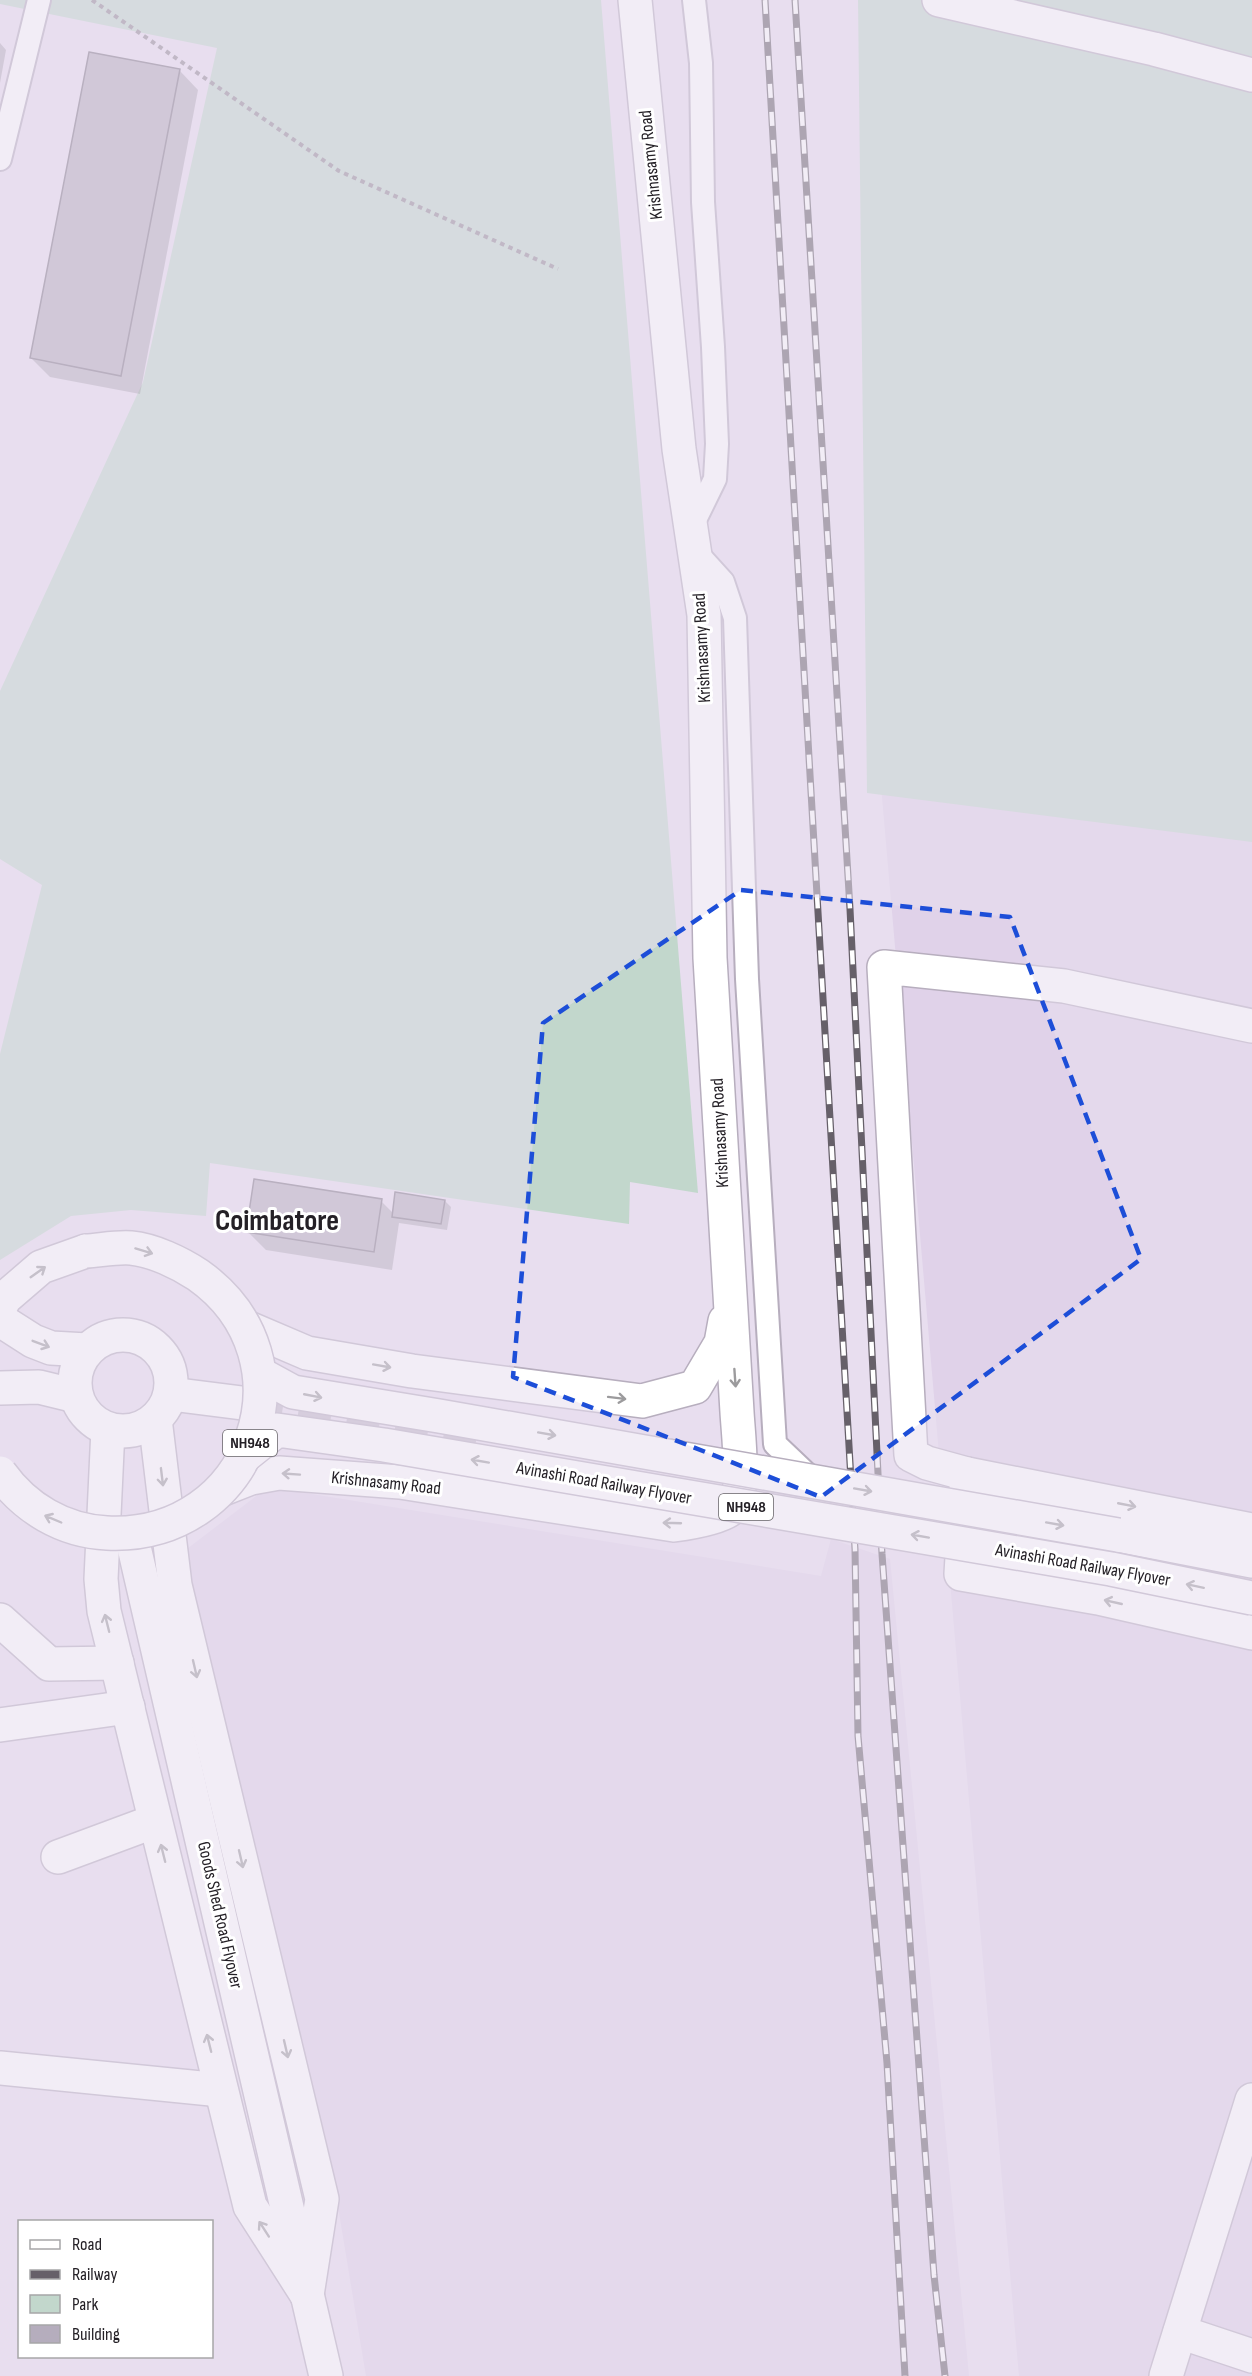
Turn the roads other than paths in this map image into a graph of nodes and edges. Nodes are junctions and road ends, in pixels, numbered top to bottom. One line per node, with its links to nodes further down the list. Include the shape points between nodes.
1 (39, 0): 6 (lane)
2 (635, 0): 7 (main road, Krishnasamy Road, via 679,450)
3 (694, 0): 7 (lane, via 701,63 703,202 717,444 715,479)
4 (939, 0): 5 (main road)
5 (1252, 75)
6 (0, 159)
7 (692, 538): 9 (main road, Krishnasamy Road, via 704,615 710,958); 24 (lane, via 723,582 735,618 747,979 775,1444)
8 (1252, 1026): 22 (main road, via 1064,986 884,967 911,1455)
9 (729, 1298): 12 (main road, Krishnasamy Road, one-way to 9, via 307,1353 642,1401 695,1387 722,1343); 23 (main road, Krishnasamy Road, one-way to 23, via 740,1487 732,1508 697,1522 674,1525 400,1482 279,1473)
10 (0, 1307): 12 (main road, NH948, one-way to 12, bridge, via 5,1298 41,1268 86,1251 133,1248 179,1262 218,1289)
11 (0, 1320): 13 (main road, one-way to 13, via 51,1348)
12 (246, 1327): 14 (main road, NH948, bridge)
13 (87, 1350): 16 (main road, via 74,1379); 18 (main road, via 115,1335 146,1340 167,1363 172,1378)
14 (260, 1374): 20 (main road, NH948, bridge, via 259,1415); 25 (main road, Avinashi Road Railway Flyover / NH948, one-way to 25, bridge, via 293,1392 334,1400)
15 (0, 1388): 16 (main road, via 39,1386)
16 (76, 1396): 19 (main road, via 94,1422)
17 (250, 1404): 18 (main road)
18 (163, 1407): 19 (main road, via 142,1428 125,1432); 40 (main road, one-way to 40, via 175,1585 322,2199)
19 (108, 1429): 32 (main road, one-way to 19, via 101,1580)
20 (247, 1454): 23 (main road, NH948, bridge); 29 (main road, Avinashi Road Railway Flyover / NH948, one-way to 20, bridge, via 1111,1569 384,1445 277,1430)
21 (0, 1473): 27 (main road, NH948, one-way to 21, bridge, via 88,1532 46,1517 12,1490)
22 (967, 1474): 25 (main road); 26 (main road, one-way to 26)
23 (223, 1489): 27 (main road, NH948, bridge, via 196,1511 165,1527)
24 (833, 1499)
25 (966, 1508): 28 (main road, Avinashi Road Railway Flyover / NH948, one-way to 28, bridge); 31 (main road, one-way to 25, via 1098,1598 961,1574)
26 (1252, 1530)
27 (131, 1534): 40 (main road, Goods Shed Road Flyover)
28 (1252, 1561)
29 (1252, 1598)
30 (0, 1620): 32 (main road, via 49,1664)
31 (1252, 1633)
32 (117, 1663): 33 (main road)
33 (128, 1707): 34 (main road); 35 (main road)
34 (0, 1725)
35 (156, 1821): 36 (main road); 38 (main road, one-way to 35)
36 (58, 1857)
37 (0, 2068): 38 (main road)
38 (221, 2090): 40 (main road, one-way to 38, via 250,2206)
39 (1252, 2100): 41 (main road)
40 (307, 2295): 43 (main road, Goods Shed Road Flyover)
41 (1180, 2332): 42 (main road); 44 (main road)
42 (1252, 2355)
43 (326, 2376)
44 (1166, 2376)

